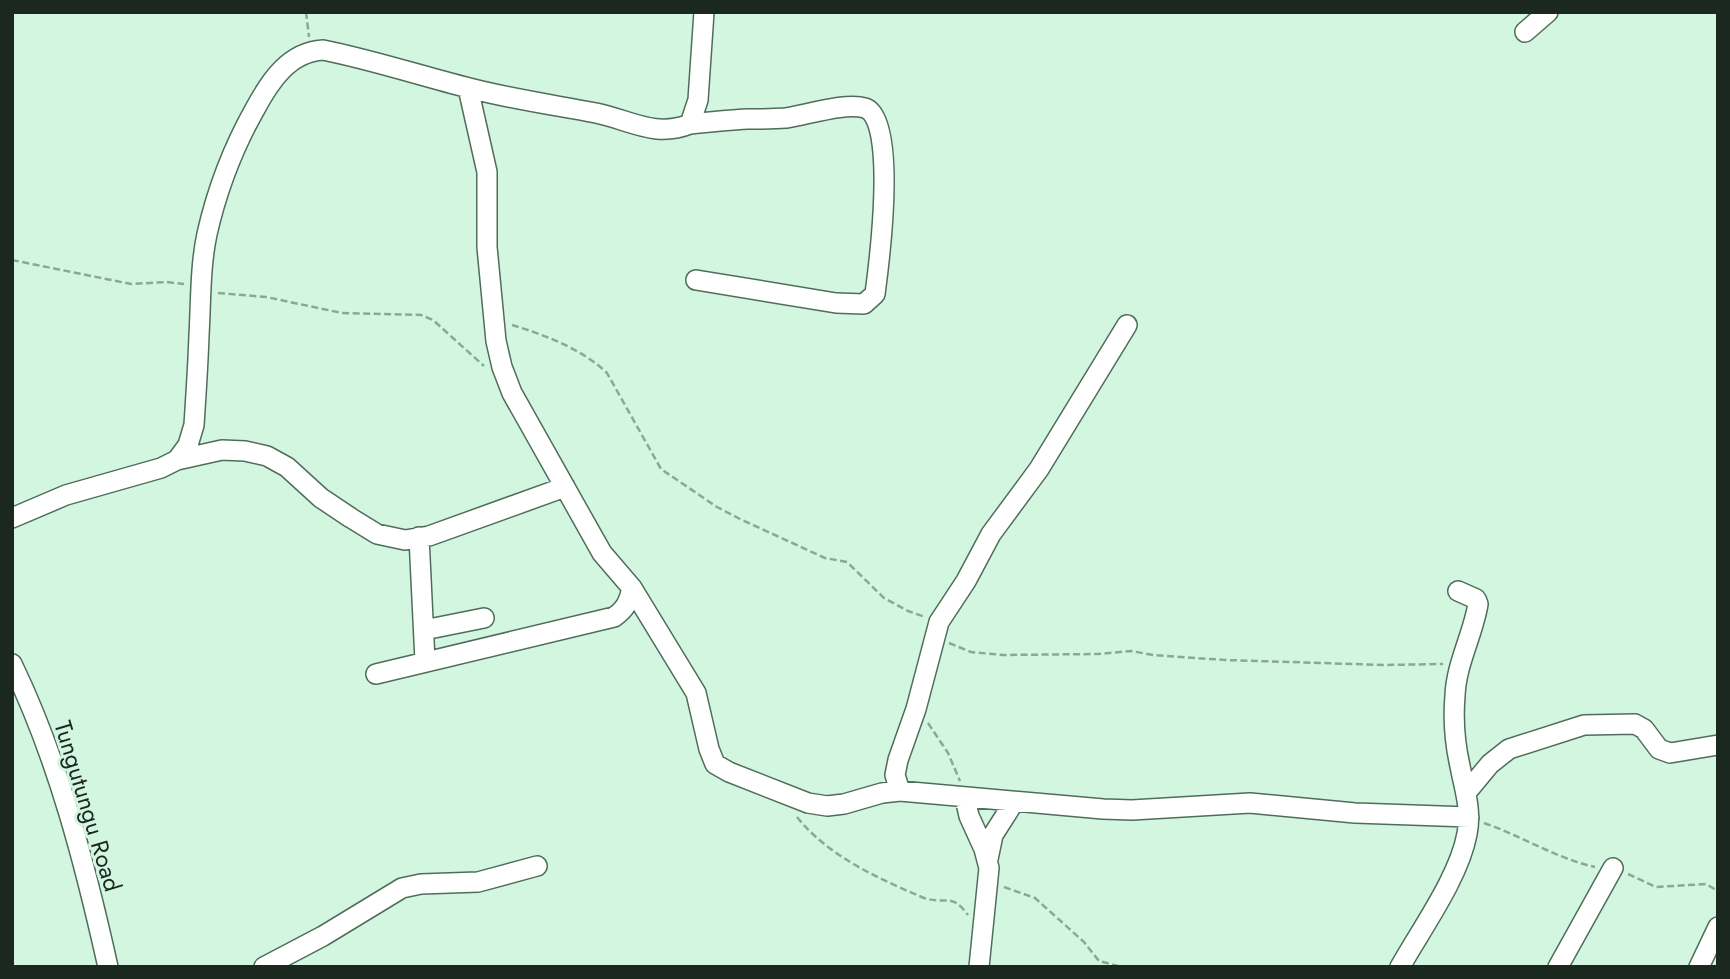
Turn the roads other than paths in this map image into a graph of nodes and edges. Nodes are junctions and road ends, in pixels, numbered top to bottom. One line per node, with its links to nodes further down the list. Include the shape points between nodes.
1 (704, 12): 5 (street, via 698,100)
2 (1548, 12): 3 (street)
3 (1525, 32)
4 (468, 88): 5 (street, via 662,131); 8 (street, via 335,52 310,50 284,67 267,86 217,196 207,235 194,425); 9 (street, via 487,172 487,247 499,354 508,382)
5 (690, 124): 6 (street, via 865,108 875,115 884,159 875,294 864,304)
6 (696, 280)
7 (1127, 326): 20 (street, via 939,622 898,760 895,775)
8 (177, 460): 10 (street, via 66,495); 11 (street, via 222,450 267,456 377,534 405,540)
9 (565, 487): 11 (street); 12 (street, via 602,553)
10 (12, 519)
11 (419, 537): 15 (street)
12 (632, 588): 16 (street, via 628,603 614,617); 20 (street, via 696,692 715,764 808,803 827,806)
13 (1458, 591): 21 (street, via 1478,604 1454,695)
14 (484, 618): 15 (street)
15 (424, 630): 16 (street)
16 (425, 661): 18 (street)
17 (12, 664): 29 (street, Tungutungu Road, via 71,815)
18 (376, 674)
19 (1718, 745): 21 (street, via 1670,753 1659,749 1635,724 1584,726 1509,749)
20 (900, 791): 22 (street)
21 (1466, 793): 24 (street)
22 (965, 798): 23 (street); 25 (street)
23 (1014, 802): 24 (street, via 1132,810 1250,803); 25 (street, via 993,835)
24 (1469, 817): 32 (street, via 1463,852)
25 (988, 864): 31 (street)
26 (537, 866): 30 (street, via 478,882 402,888)
27 (1613, 868): 33 (street)
28 (1718, 926): 34 (street)
29 (108, 967)
30 (264, 967)
31 (979, 967)
32 (1400, 967)
33 (1558, 967)
34 (1699, 967)

